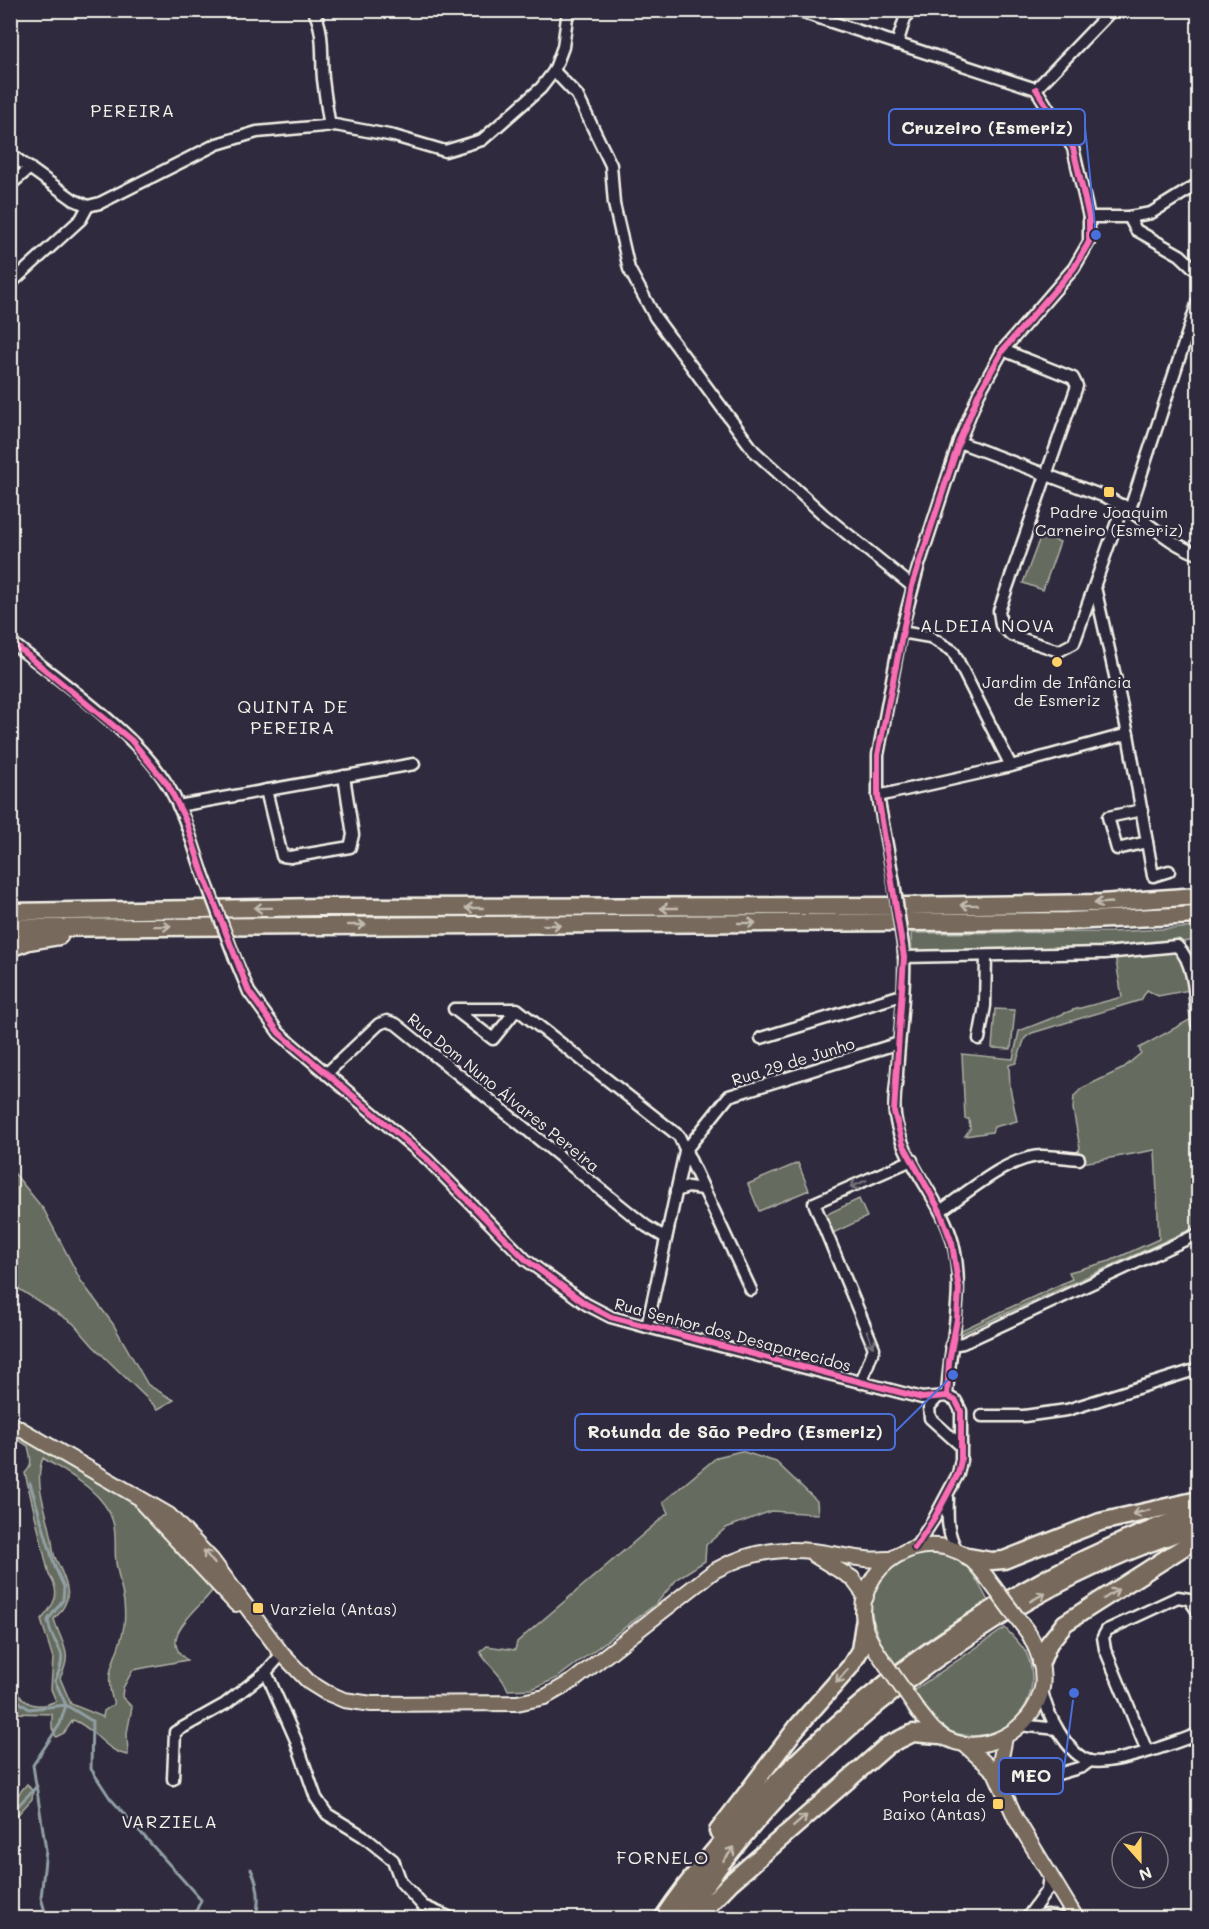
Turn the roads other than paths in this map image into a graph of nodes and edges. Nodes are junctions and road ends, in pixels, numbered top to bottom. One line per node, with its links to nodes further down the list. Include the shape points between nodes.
1 (568, 10): 7 (street, via 563,47)
2 (913, 10): 6 (street, via 905,18)
3 (1112, 10): 8 (street)
4 (798, 11): 6 (street)
5 (317, 12): 9 (street)
6 (897, 44): 8 (street)
7 (554, 71): 9 (street, via 541,88 482,140 445,151 394,136); 25 (street, via 577,95 611,165 614,204 628,269 654,318 754,451 824,515)
8 (1036, 88): 15 (street, via 1073,148)
9 (330, 126): 14 (street, via 257,132 217,144)
10 (10, 154): 11 (street)
11 (30, 168): 13 (street); 14 (street)
12 (1198, 184): 16 (street, via 1151,213)
13 (10, 185)
14 (88, 206): 18 (street, via 81,219)
15 (1089, 217): 16 (street); 20 (street, via 1090,234 1084,255)
16 (1129, 217): 17 (street, via 1136,230 1180,255)
17 (1198, 272)
18 (10, 284)
19 (1198, 301): 23 (street)
20 (1004, 350): 21 (street, via 979,393); 22 (street, via 1077,383)
21 (959, 442): 22 (street); 25 (street)
22 (1046, 475): 23 (street); 26 (street, via 999,611 1001,625 1011,635 1059,651 1068,648 1074,643)
23 (1126, 507): 24 (street, via 1177,546); 26 (street)
24 (1198, 554)
25 (912, 586): 27 (street)
26 (1095, 587): 29 (street)
27 (901, 632): 31 (street, via 930,637 952,651); 34 (street, via 878,755)
28 (10, 641): 35 (street, Rua Senhor dos Desaparecidos, via 131,740 168,785)
29 (1128, 734): 31 (street); 36 (street)
30 (414, 764): 32 (street)
31 (1011, 766): 34 (street)
32 (344, 776): 33 (street); 33 (street, via 353,835 350,847 290,858 282,856)
33 (266, 790): 35 (street)
34 (878, 796): 49 (street, bridge)
35 (178, 806): 57 (street, Rua Senhor dos Desaparecidos, bridge, via 249,992 269,1023)
36 (1142, 810): 37 (street); 37 (street, via 1108,817 1117,849)
37 (1147, 842): 38 (street, via 1153,876)
38 (1168, 871)
39 (1198, 885): 41 (highway)
40 (1198, 896): 41 (highway)
41 (1162, 899): 44 (highway, one-way to 44, via 827,907 322,907)
42 (10, 902): 44 (highway, via 52,906)
43 (10, 912): 44 (highway)
44 (58, 912)
45 (1198, 915): 46 (highway, one-way to 45, via 1059,921)
46 (104, 927): 47 (highway); 48 (highway)
47 (10, 928)
48 (10, 948)
49 (904, 955): 50 (street); 51 (street)
50 (986, 957): 53 (street, via 1177,946 1191,976); 55 (street, via 985,1006)
51 (902, 995): 54 (street); 56 (street)
52 (517, 1010): 52 (street, via 507,1009 454,1009 493,1039); 58 (street, via 679,1136)
53 (1197, 1023)
54 (761, 1038)
55 (979, 1040)
56 (898, 1043): 58 (street, Rua 29 de Junho, via 729,1096); 60 (street, via 894,1112 897,1129)
57 (326, 1074): 65 (street, Rua Dom Nuno Álvares Pereira, via 379,1024 396,1024 646,1226); 67 (street, Rua Senhor dos Desaparecidos, via 427,1159 526,1260 586,1304 611,1317)
58 (685, 1151): 61 (street); 62 (street)
59 (1079, 1159): 63 (street, via 1027,1158 993,1175)
60 (912, 1160): 63 (street); 70 (street, one-way to 70, via 814,1203 874,1348)
61 (703, 1189): 62 (street, via 688,1187); 66 (street)
62 (676, 1191): 65 (street)
63 (940, 1211): 68 (street, via 952,1243 959,1289)
64 (1198, 1234): 68 (street, via 963,1343)
65 (666, 1238): 67 (street)
66 (751, 1290)
67 (647, 1327): 70 (street, Rua Senhor dos Desaparecidos)
68 (951, 1345): 72 (street)
69 (1198, 1369): 74 (street, via 1067,1410)
70 (861, 1383): 71 (street, Rua Senhor dos Desaparecidos)
71 (900, 1391): 72 (street, Rua Senhor dos Desaparecidos, via 922,1398); 73 (street, Rua Senhor dos Desaparecidos)
72 (942, 1397): 73 (street, via 929,1407); 75 (street, via 956,1401)
73 (929, 1413): 77 (street, via 932,1422)
74 (982, 1416)
75 (960, 1417): 77 (street, via 952,1426); 78 (street)
76 (10, 1423): 91 (main road, via 159,1508 189,1533)
77 (940, 1427): 78 (street)
78 (961, 1446): 79 (street, via 958,1474)
79 (948, 1495): 84 (street); 86 (street, via 946,1523 950,1539)
80 (1198, 1500): 86 (highway, one-way to 86, via 1101,1522 1004,1560)
81 (1198, 1512): 106 (highway, via 1124,1541 1035,1584 910,1664 793,1764 722,1841)
82 (1198, 1526): 106 (highway, one-way to 82, via 841,1736 914,1677 1011,1612 1076,1577)
83 (1198, 1538): 92 (highway, one-way to 83, via 1049,1643 1065,1623)
84 (915, 1548): 86 (main road, via 935,1546); 87 (main road)
85 (807, 1551): 87 (main road, via 857,1560); 88 (main road, via 852,1578); 91 (main road, via 771,1550 727,1564 573,1681 531,1700 479,1704 357,1702 317,1688)
86 (963, 1555): 92 (main road, bridge, via 988,1579 1029,1634)
87 (888, 1559): 88 (main road, via 872,1578)
88 (866, 1597): 90 (main road)
89 (1198, 1612): 101 (street, via 1189,1599 1178,1597 1107,1630 1103,1637)
90 (864, 1624): 98 (main road, bridge, via 878,1653); 106 (highway, one-way to 106, via 857,1657 728,1817 695,1864)
91 (282, 1654): 93 (street)
92 (1041, 1662): 94 (main road)
93 (266, 1672): 103 (street, via 225,1704 175,1732); 108 (street, via 316,1798 327,1814 393,1860 401,1882 423,1906)
94 (1042, 1687): 95 (main road, via 1035,1707); 96 (street, via 1044,1703)
95 (1020, 1725): 96 (street); 99 (main road)
96 (1057, 1729): 102 (street, via 1078,1755)
97 (1198, 1734): 101 (street)
98 (939, 1735): 100 (main road); 109 (highway, one-way to 98, via 739,1875 888,1745 913,1733)
99 (1005, 1737): 100 (main road); 104 (main road, via 1000,1763)
100 (964, 1744): 104 (main road, via 989,1765)
101 (1147, 1751): 102 (street)
102 (1090, 1761): 104 (street, via 1082,1767)
103 (173, 1779)
104 (1002, 1786): 105 (main road)
105 (1049, 1876): 107 (street, via 1047,1890); 111 (main road)
106 (671, 1915)
107 (1029, 1917): 110 (street)
108 (451, 1918)
109 (696, 1918)
110 (1059, 1918)
111 (1076, 1918)

